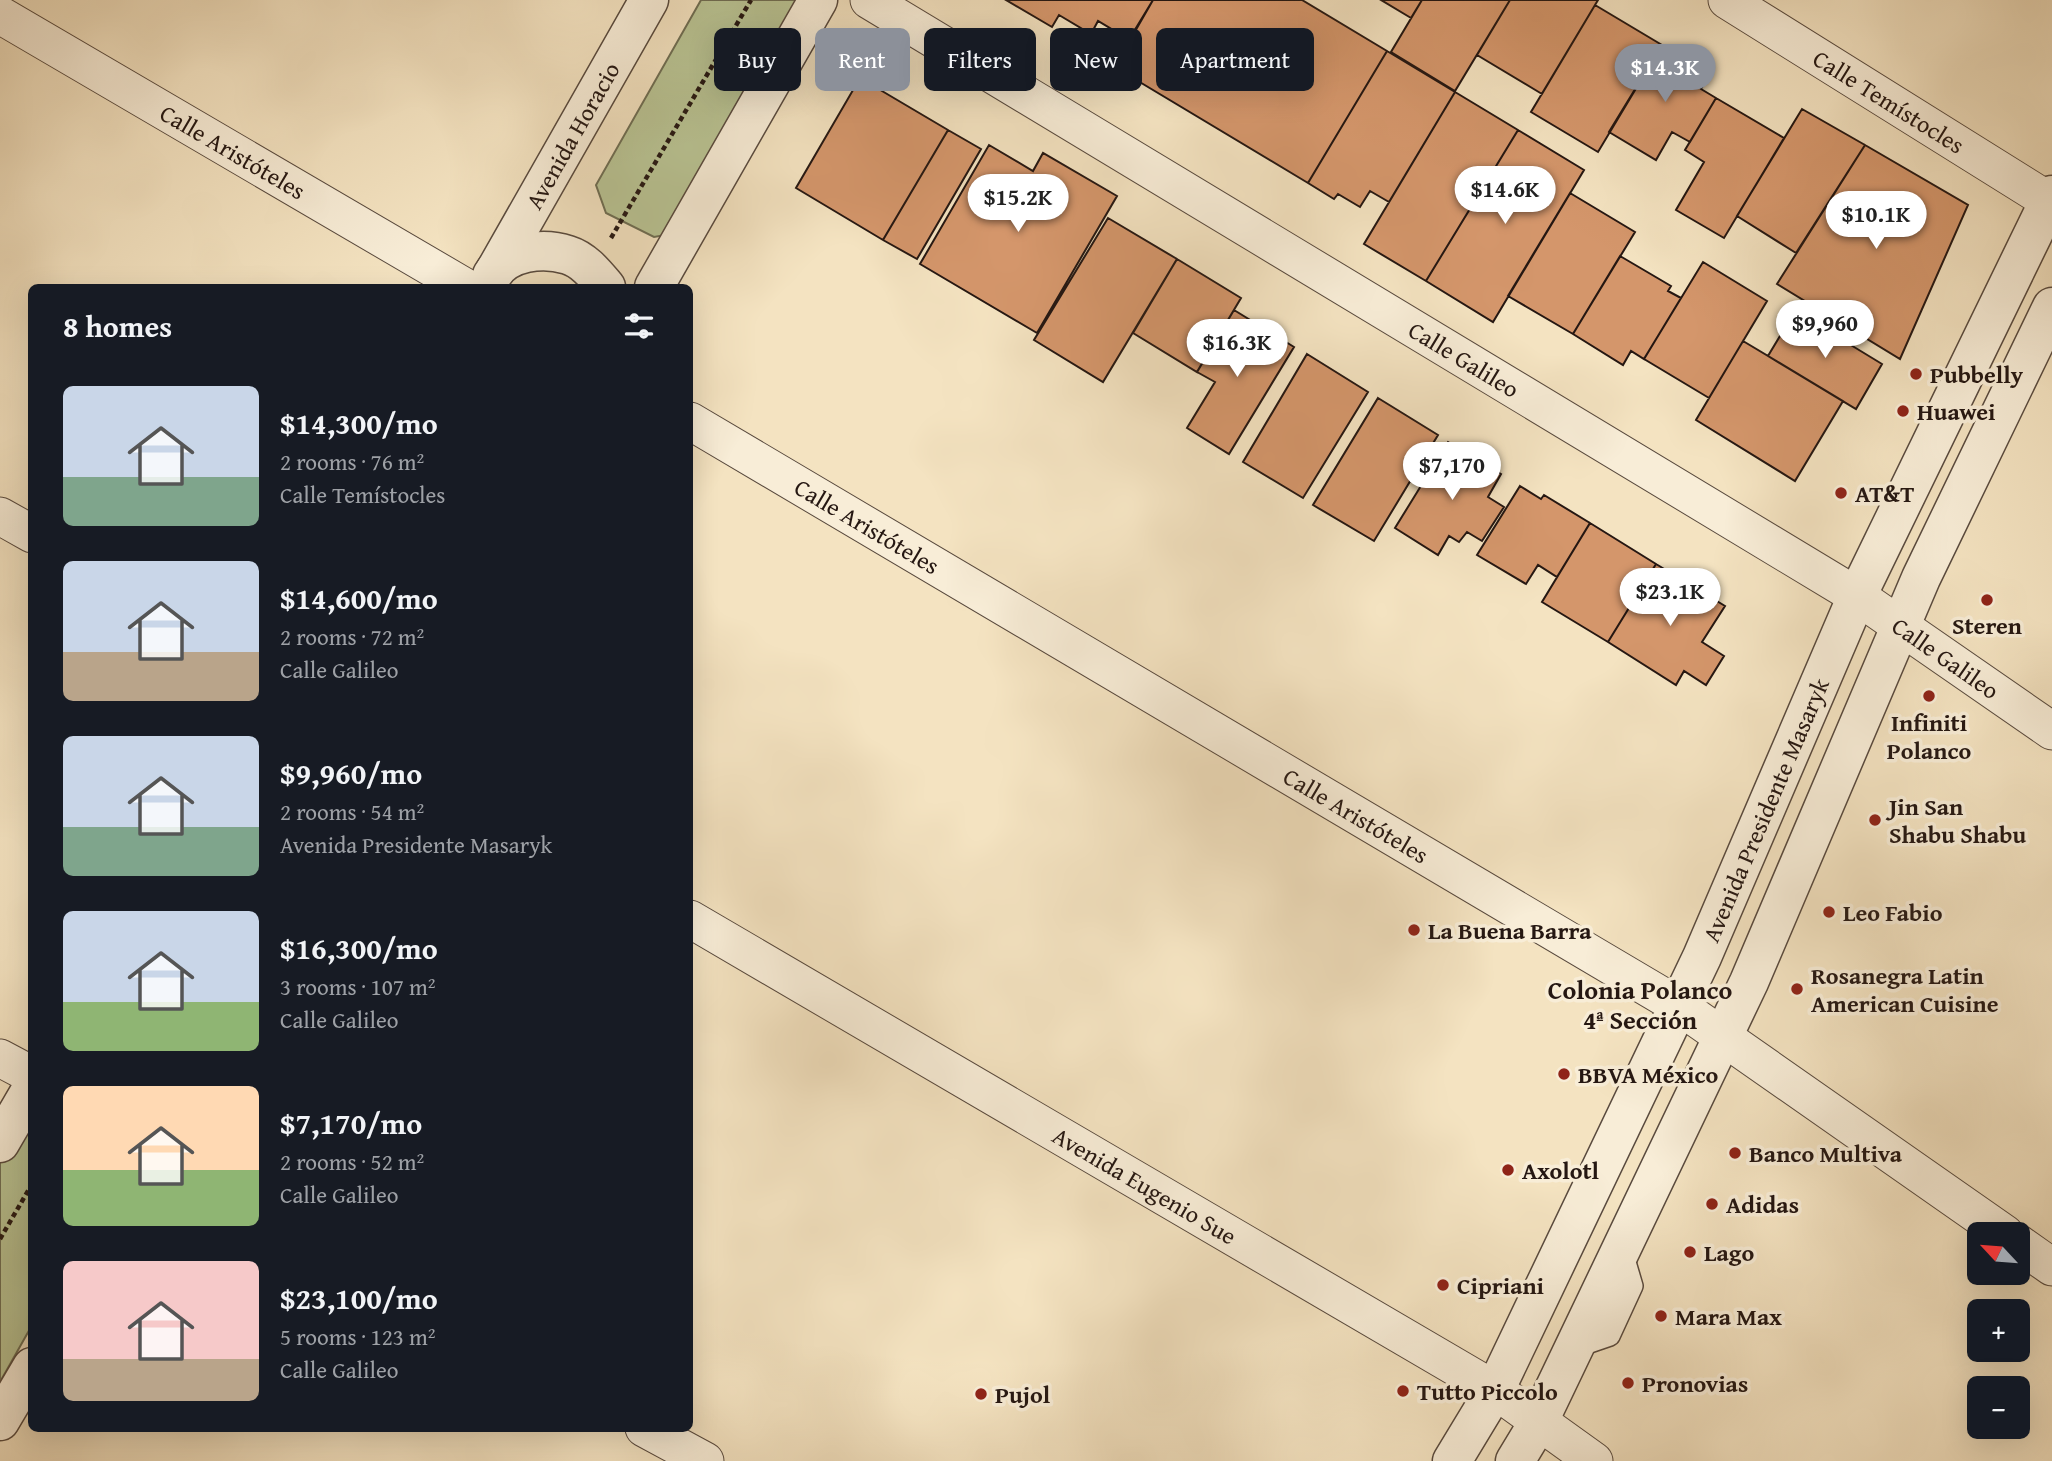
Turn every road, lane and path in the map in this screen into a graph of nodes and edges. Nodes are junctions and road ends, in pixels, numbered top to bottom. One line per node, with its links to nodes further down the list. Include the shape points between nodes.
1 (649, 0): 9 (street, Avenida Horacio)
2 (751, 0): 8 (path)
3 (818, 0): 10 (street)
4 (869, 0): 15 (street, Calle Galileo)
5 (1727, 0): 7 (street, Calle Temístocles)
6 (0, 15): 9 (street, Calle Aristóteles)
7 (2051, 198): 15 (street, Avenida Presidente Masaryk)
8 (599, 278): 9 (street, via 569,255 542,251 515,256)
9 (482, 282)
10 (656, 284)
11 (2052, 307): 16 (street)
12 (693, 423): 19 (street, Calle Aristóteles)
13 (0, 516): 14 (street)
14 (28, 532)
15 (1857, 596): 16 (street, Calle Galileo); 19 (street, Avenida Presidente Masaryk)
16 (1901, 626): 17 (street, Calle Galileo); 20 (street)
17 (2052, 731)
18 (693, 921): 31 (street, Avenida Eugenio Sue)
19 (1679, 1006): 20 (street, Calle Aristóteles); 31 (street, Avenida Presidente Masaryk)
20 (1723, 1037): 26 (street, Calle Aristóteles); 33 (street)
21 (0, 1058): 22 (street)
22 (28, 1074)
23 (28, 1095): 24 (street)
24 (0, 1143)
25 (28, 1191): 27 (path)
26 (1987, 1222)
27 (0, 1239)
28 (2030, 1251): 29 (street)
29 (2052, 1267)
30 (28, 1374): 32 (street)
31 (1494, 1390): 33 (street, Avenida Eugenio Sue); 36 (street, Avenida Presidente Masaryk)
32 (0, 1421)
33 (1538, 1423): 37 (street); 38 (street, Avenida Eugenio Sue)
34 (651, 1432): 35 (street)
35 (705, 1461)
36 (1452, 1461)
37 (1515, 1461)
38 (1594, 1461)

